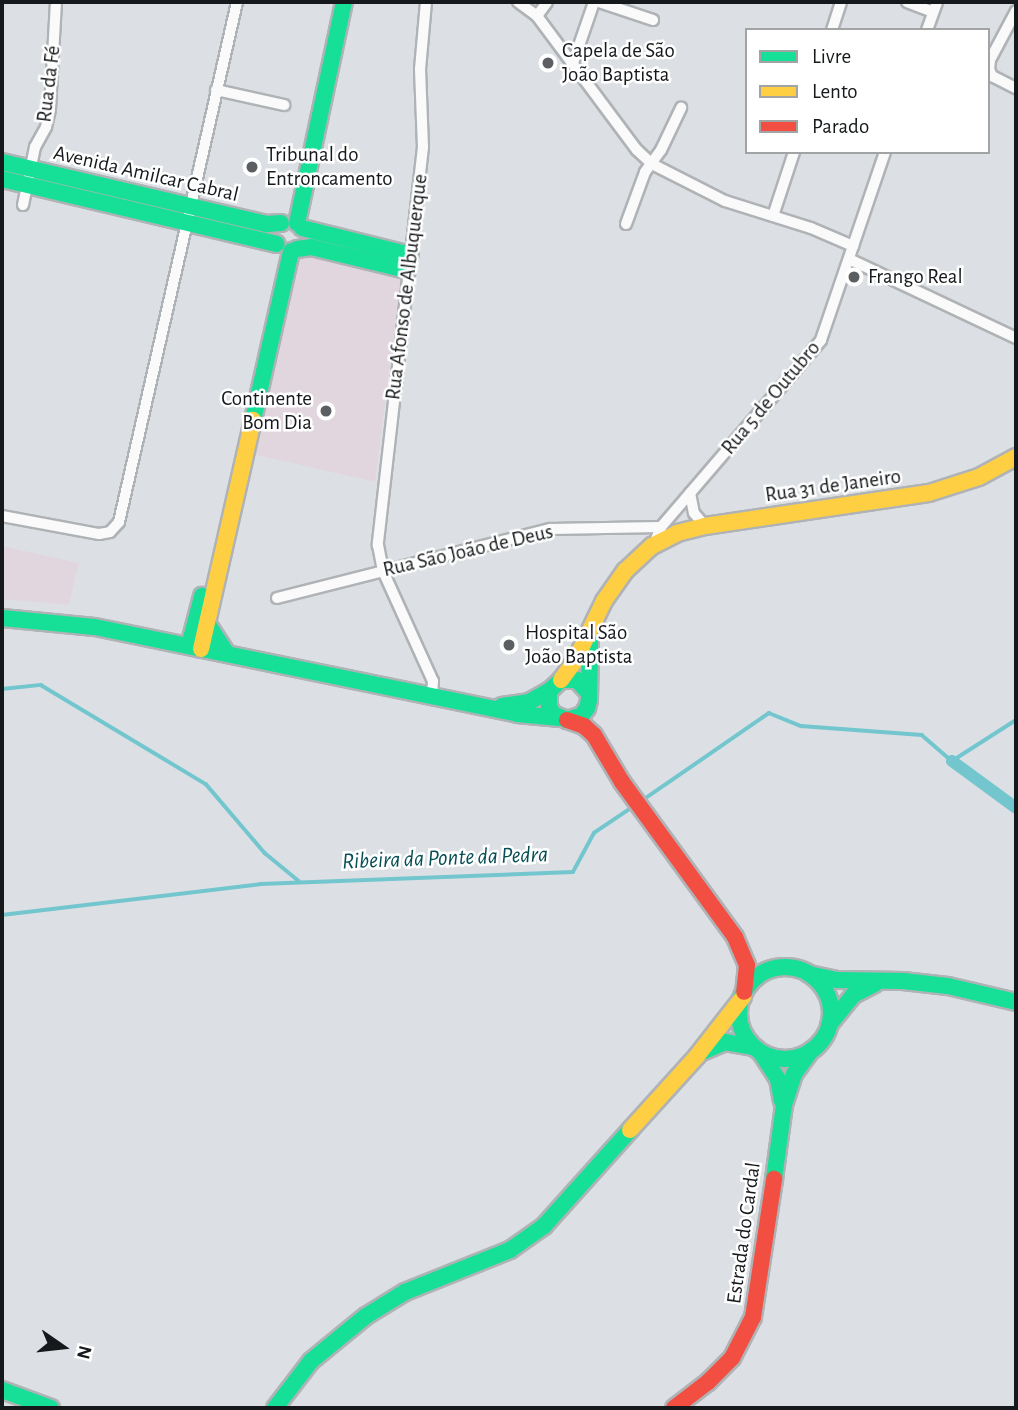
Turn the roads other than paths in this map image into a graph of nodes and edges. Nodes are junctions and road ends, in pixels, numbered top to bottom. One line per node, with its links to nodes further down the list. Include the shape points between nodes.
1 (57, 2): 28 (street, Rua da Fé, via 50,109)
2 (237, 2): 21 (street)
3 (334, 2): 33 (main road)
4 (344, 2): 33 (main road)
5 (426, 2): 38 (street, Rua Afonso de Albuquerque, via 420,69 424,147)
6 (518, 2): 13 (street)
7 (547, 2): 13 (street)
8 (596, 2): 14 (street); 18 (street)
9 (841, 2): 15 (street)
10 (907, 2): 11 (street)
11 (935, 7): 16 (street)
12 (1016, 11): 17 (street)
13 (537, 16): 18 (street)
14 (653, 20)
15 (833, 28)
16 (928, 28)
17 (990, 60)
18 (573, 63): 27 (street)
19 (990, 71): 20 (street)
20 (1016, 88)
21 (216, 90): 22 (street); 31 (street)
22 (284, 105)
23 (681, 108): 27 (street)
24 (793, 154): 32 (street)
25 (884, 154): 35 (street, Rua 5 de Outubro)
26 (2, 162): 28 (main road, Avenida Amilcar Cabral)
27 (652, 164): 32 (street, via 725,201); 34 (street)
28 (29, 176): 29 (main road, Avenida Amilcar Cabral); 30 (street, Rua da Fé); 31 (main road, Avenida Amilcar Cabral)
29 (2, 179)
30 (23, 205)
31 (188, 214): 33 (main road, Avenida Amilcar Cabral); 36 (main road, Avenida Amilcar Cabral); 42 (street, via 119,522 110,532 99,534)
32 (774, 216): 35 (street)
33 (291, 224): 36 (main road, via 274,235); 36 (main road, via 303,242); 38 (main road, Avenida Amilcar Cabral)
34 (626, 225)
35 (853, 246): 37 (street, Rua 5 de Outubro)
36 (286, 248): 38 (main road, Avenida Amilcar Cabral, via 311,247); 49 (main road)
37 (849, 259): 39 (street); 41 (street, Rua 5 de Outubro, via 821,340)
38 (409, 263): 46 (street, Rua Afonso de Albuquerque, via 378,545)
39 (1016, 338)
40 (1016, 457): 43 (main road, Rua 31 de Janeiro, via 979,477 929,493)
41 (691, 493): 43 (street, via 694,513); 44 (street, Rua 5 de Outubro)
42 (2, 516)
43 (705, 526): 45 (main road, Rua 31 de Janeiro, via 677,533)
44 (661, 527): 45 (street, Rua 5 de Outubro); 46 (street, Rua São João de Deus, via 550,529)
45 (653, 546): 50 (main road, Rua 31 de Janeiro, via 625,571 604,601)
46 (383, 571): 47 (street, Rua São João de Deus); 55 (street, Rua Afonso de Albuquerque, via 433,681)
47 (277, 598)
48 (2, 618): 51 (main road, via 95,627)
49 (201, 623): 51 (main road); 52 (main road); 53 (main road)
50 (590, 634): 54 (main road); 56 (main road)
51 (160, 640): 52 (main road)
52 (195, 647): 53 (main road)
53 (225, 651): 55 (main road)
54 (555, 685): 56 (main road, via 577,680); 57 (main road, via 529,702); 58 (main road, via 549,707)
55 (432, 695): 57 (main road)
56 (588, 696): 58 (main road, via 582,715); 59 (main road)
57 (495, 707): 58 (main road)
58 (563, 719): 59 (main road, via 594,735)
59 (625, 781): 60 (main road)
60 (735, 937): 61 (main road, via 758,956); 64 (main road, via 747,965)
61 (787, 968): 62 (main road); 64 (main road, via 762,974)
62 (807, 974): 63 (main road); 66 (main road, via 827,996)
63 (888, 981): 65 (main road, via 947,986); 66 (main road, via 858,991)
64 (743, 994): 67 (main road, via 740,1021); 69 (main road)
65 (1016, 1002)
66 (829, 1026): 68 (main road)
67 (757, 1050): 68 (main road, via 786,1059); 69 (main road, via 725,1042); 70 (main road, via 778,1079)
68 (811, 1051): 70 (main road, via 794,1074)
69 (697, 1056): 71 (main road, via 534,1234 510,1250 405,1292)
70 (782, 1117): 76 (main road, Estrada do Cardal, via 752,1317 732,1358)
71 (349, 1329): 74 (main road, via 311,1361); 75 (main road)
72 (2, 1390): 73 (main road)
73 (51, 1408)
74 (275, 1408)
75 (286, 1408)
76 (674, 1408)

